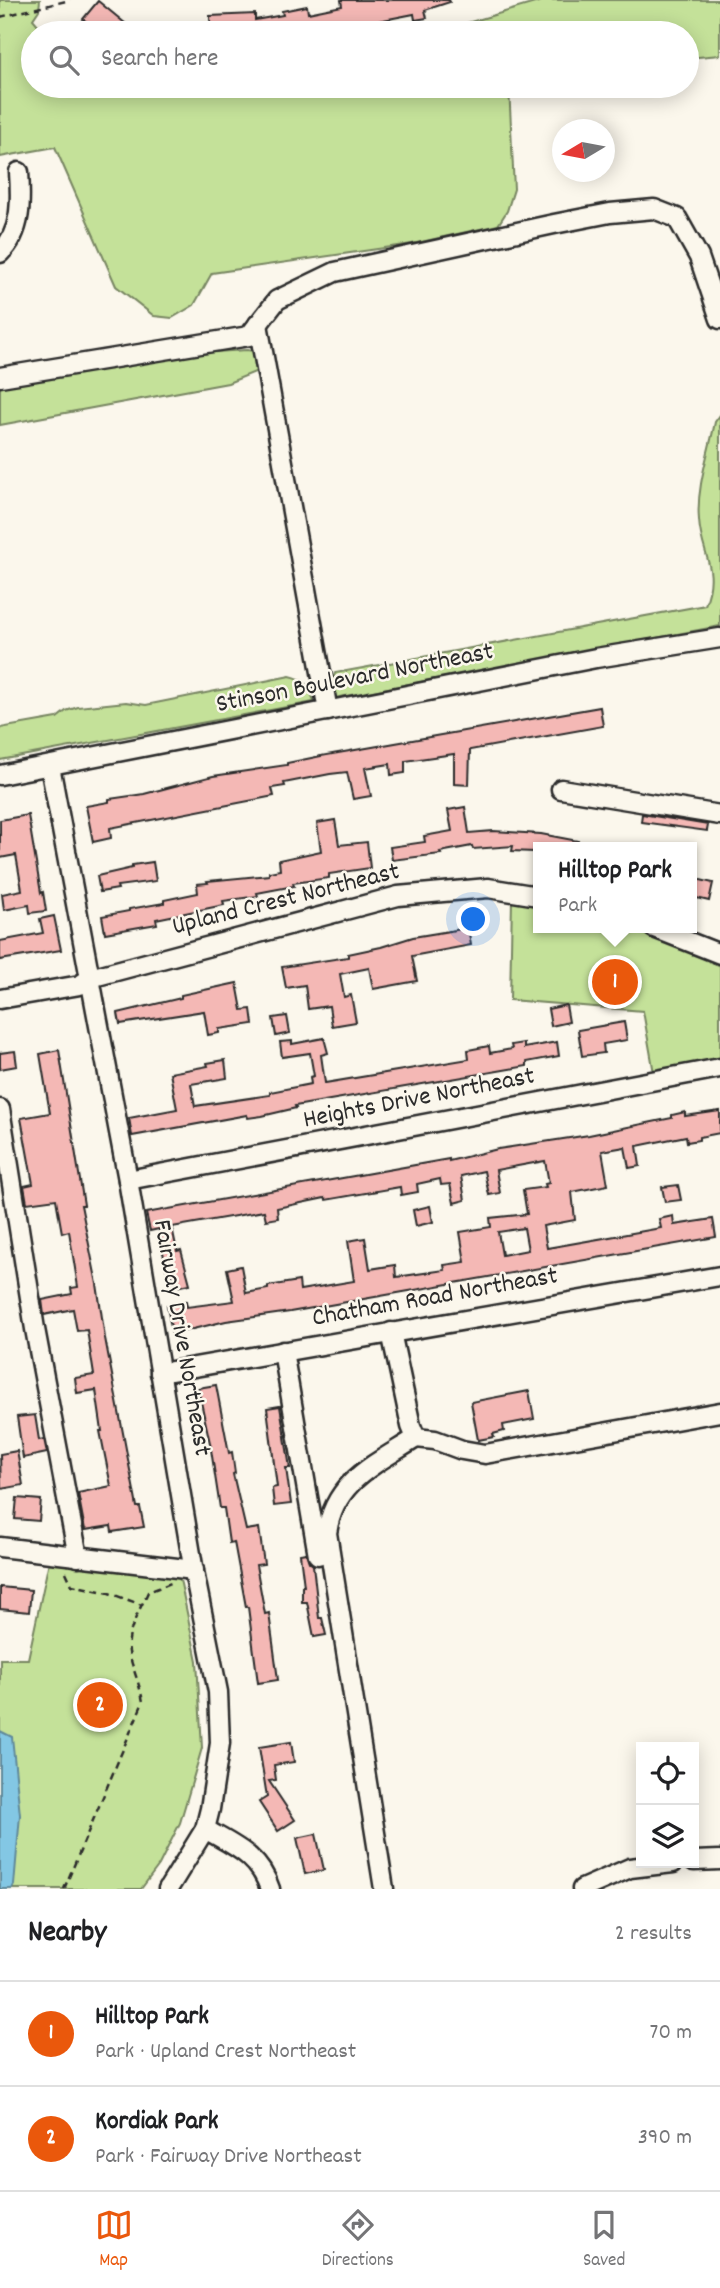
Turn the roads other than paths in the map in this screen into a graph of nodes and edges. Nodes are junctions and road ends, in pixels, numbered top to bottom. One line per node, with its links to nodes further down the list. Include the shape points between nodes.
1 (19, 172): 2 (street, via 19,216 11,243)
2 (0, 253)
3 (720, 319): 4 (street, via 699,257 677,218 654,209 554,224 335,272 277,300)
4 (258, 324): 5 (street, via 249,336); 7 (street)
5 (0, 377)
6 (720, 638): 7 (street, Stinson Boulevard Northeast)
7 (328, 711): 8 (street, Stinson Boulevard Northeast)
8 (50, 766): 9 (street, Stinson Boulevard Northeast); 15 (street, Fairway Drive Northeast)
9 (0, 775)
10 (561, 789): 11 (street)
11 (720, 815)
12 (533, 895): 15 (street, Upland Crest Northeast, via 488,888 398,896)
13 (667, 933): 14 (street)
14 (720, 954)
15 (90, 978): 16 (street, Upland Crest Northeast, via 80,985); 19 (street, Fairway Drive Northeast)
16 (0, 999)
17 (720, 1069): 19 (street, Heights Drive Northeast)
18 (0, 1109): 27 (street)
19 (128, 1180): 23 (street, Fairway Drive Northeast)
20 (720, 1276): 21 (street, Chatham Road Northeast)
21 (391, 1332): 22 (street, Chatham Road Northeast); 25 (street)
22 (284, 1351): 23 (street, Chatham Road Northeast); 29 (street)
23 (160, 1373): 28 (street, Fairway Drive Northeast)
24 (720, 1412): 25 (street, via 485,1454)
25 (416, 1438): 36 (street, via 349,1483 329,1515 327,1532)
26 (0, 1547): 27 (street)
27 (72, 1556): 28 (street)
28 (194, 1571): 30 (street, Fairway Drive Northeast, via 218,1692 220,1743)
29 (330, 1627)
30 (205, 1829): 34 (street); 35 (street, via 253,1857)
31 (720, 1860): 32 (street)
32 (699, 1861)
33 (636, 1867): 37 (street)
34 (168, 1889)
35 (270, 1889)
36 (384, 1889)
37 (582, 1889)

